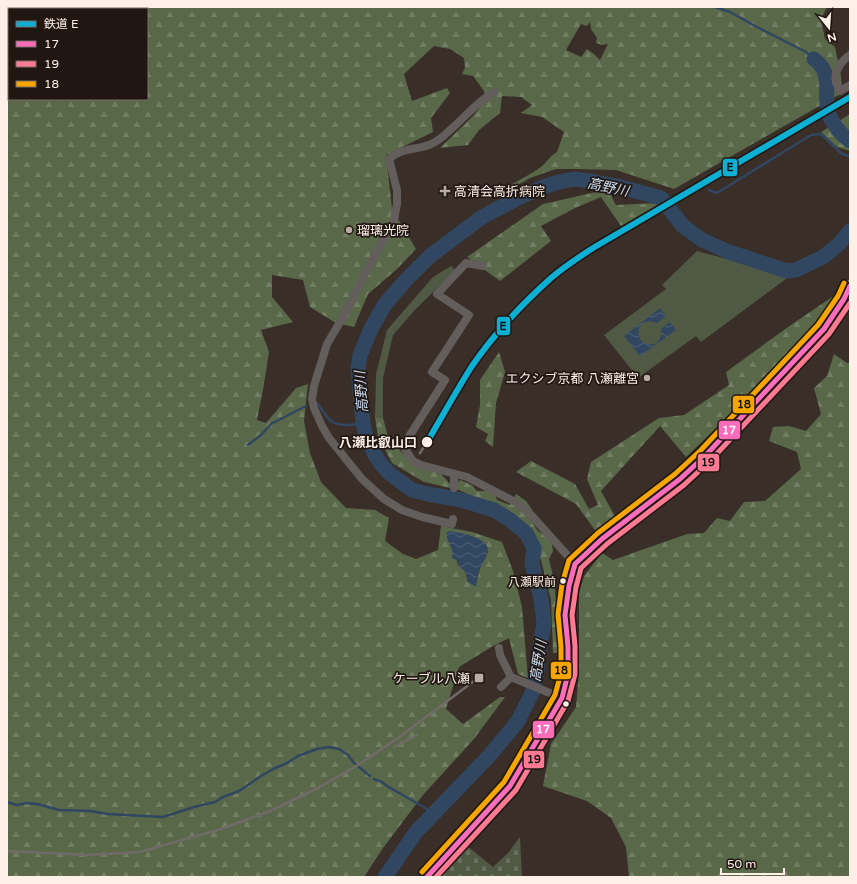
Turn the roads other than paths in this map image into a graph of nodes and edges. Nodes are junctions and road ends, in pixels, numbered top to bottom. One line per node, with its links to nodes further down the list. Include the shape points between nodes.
1 (850, 55): 2 (street, via 839,66 835,76 840,90)
2 (850, 85)
3 (494, 92): 8 (street, via 430,145 394,154 389,159 397,190 394,220 328,344 312,399 329,438 362,479 384,499 402,510 422,517 452,524)
4 (483, 266): 6 (street, via 466,263 437,294 469,315 432,372 444,380 402,446 413,461)
5 (850, 286): 9 (highway, via 824,329 706,455)
6 (454, 474): 7 (street); 9 (street, via 517,503)
7 (454, 488)
8 (453, 519)
9 (575, 564): 13 (highway, via 565,615 568,674)
10 (499, 648): 11 (street)
11 (511, 677): 12 (street); 13 (street)
12 (501, 687)
13 (556, 696): 14 (highway, via 510,786)
14 (427, 877)

